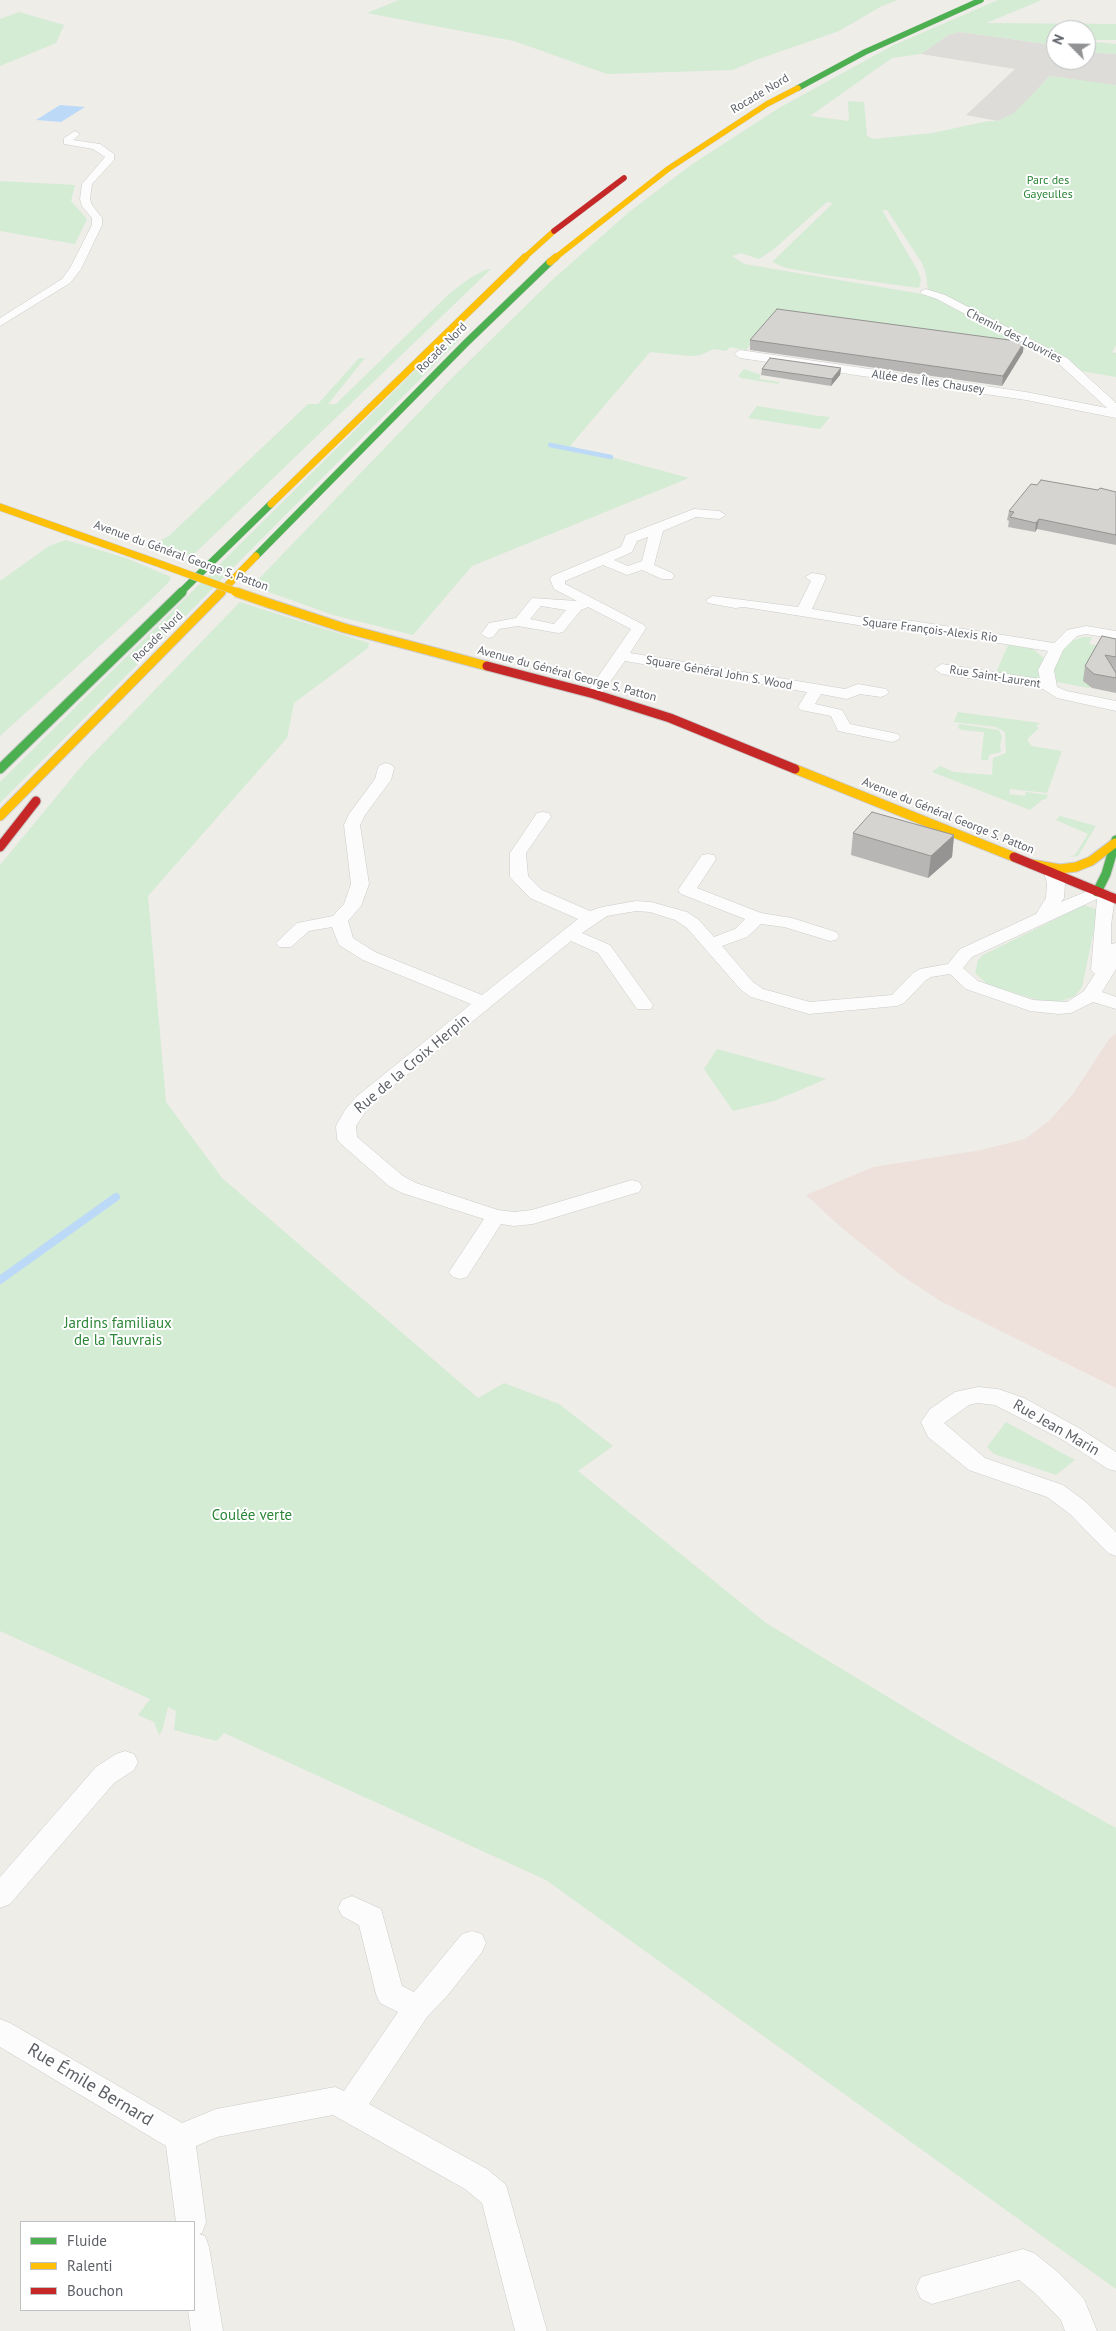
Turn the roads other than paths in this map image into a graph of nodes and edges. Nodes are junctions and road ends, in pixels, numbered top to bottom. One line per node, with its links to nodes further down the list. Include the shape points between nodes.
1 (981, 0): 13 (main road, Rocade Nord, via 887,41 790,91 719,134 642,187 528,283)
2 (75, 134): 5 (street, via 67,142 96,146 110,158 87,184 85,199 97,218 97,225 66,281)
3 (635, 170): 17 (main road, Rocade Nord, via 499,280)
4 (926, 292): 7 (street, Chemin des Louvries, via 1063,361)
5 (0, 322)
6 (740, 354): 7 (street, Allée des Îles Chausey)
7 (1116, 412)
8 (0, 507): 29 (main road, Avenue du Général George S. Patton, bridge, via 361,633)
9 (719, 515): 10 (street, Square Général John S. Wood, via 694,513)
10 (650, 531): 11 (street, Square Général John S. Wood, via 631,538 627,548); 12 (street, via 656,531 648,563)
11 (602, 559): 12 (street, via 627,572); 18 (street, Square Général John S. Wood, via 557,579 559,586)
12 (643, 565): 14 (street)
13 (243, 570): 37 (main road); 39 (main road, Rocade Nord)
14 (667, 576)
15 (812, 577): 19 (street, via 819,578)
16 (713, 600): 19 (street, Square François-Alexis Rio)
17 (169, 603): 34 (main road); 36 (main road, Rocade Nord)
18 (583, 604): 20 (street, Square Général John S. Wood, via 537,601); 20 (street, via 558,629); 24 (street, Square Général John S. Wood, via 640,628)
19 (803, 613): 23 (street, Square François-Alexis Rio, via 939,629)
20 (521, 621): 21 (street, via 494,626)
21 (488, 634)
22 (1116, 635): 23 (street, via 1086,630 1072,633)
23 (1056, 648): 26 (street, via 1046,670)
24 (621, 656): 27 (street, Square Général John S. Wood); 29 (street, Square Général John S. Wood)
25 (942, 669): 26 (street, Rue Saint-Laurent)
26 (1048, 685): 31 (street, Rue Saint-Laurent, via 1062,695)
27 (816, 689): 30 (street, Square Général John S. Wood); 32 (street, Square Général John S. Wood, via 806,707)
28 (880, 692): 30 (street, Square Général John S. Wood, via 858,689)
29 (594, 694): 44 (main road, Avenue du Général George S. Patton, via 732,741)
30 (847, 694): 32 (street)
31 (1116, 706)
32 (837, 713): 33 (street, via 844,728)
33 (892, 737)
34 (0, 753)
35 (386, 768): 50 (street, via 383,780 352,825 360,884 352,906)
36 (0, 769)
37 (54, 778)
38 (42, 792): 42 (main road)
39 (0, 816)
40 (544, 817): 48 (street, via 518,853 519,877 536,894)
41 (1116, 841): 44 (main road, via 1091,861 1076,868); 46 (main road, via 1103,883)
42 (0, 847)
43 (708, 859): 49 (street, via 687,890)
44 (1031, 864): 45 (main road, Avenue du Général George S. Patton)
45 (1053, 873): 46 (main road, Avenue du Général George S. Patton); 47 (street, via 1055,898)
46 (1106, 896): 47 (street); 55 (street, via 1102,925)
47 (1043, 917): 57 (street, via 966,953)
48 (590, 918): 52 (street, Rue de la Croix Herpin); 56 (street, Rue de la Croix Herpin, via 624,907 651,908 681,916)
49 (757, 918): 53 (street, via 786,922); 56 (street, via 741,933)
50 (340, 920): 54 (street, via 303,927); 59 (street, Rue de la Croix Herpin, via 345,942 369,956)
51 (1116, 922): 55 (street)
52 (569, 934): 59 (street, Rue de la Croix Herpin); 61 (street, via 604,949)
53 (830, 936)
54 (285, 943)
55 (1110, 943): 58 (street, via 1106,971)
56 (712, 944): 57 (street, Rue de la Croix Herpin, via 747,986 757,993 809,1008 890,1002 926,973)
57 (954, 968): 58 (street, via 972,985 1045,1008 1071,1007)
58 (1095, 987): 60 (street)
59 (485, 1003): 63 (street, Rue de la Croix Herpin, via 363,1101 346,1126 347,1139 396,1181)
60 (1116, 1004)
61 (644, 1005)
62 (632, 1187): 63 (street, Rue de la Croix Herpin, via 533,1217 514,1219)
63 (496, 1216): 64 (street)
64 (460, 1272)
65 (1116, 1463): 66 (street, Rue Jean Marin, via 1071,1434 998,1397 978,1395 963,1398 932,1422 936,1431 977,1464 1055,1491 1078,1508)
66 (1116, 1547)
67 (125, 1762): 68 (street, via 105,1775)
68 (0, 1896)
69 (352, 1908): 71 (street, via 371,1918 390,1994)
70 (472, 1943): 71 (street)
71 (417, 2008): 73 (street)
72 (0, 2032): 74 (street, Rue Émile Bernard)
73 (349, 2109): 74 (street, via 336,2101 216,2123); 79 (street, via 476,2180 495,2195)
74 (180, 2138): 75 (street)
75 (191, 2221)
76 (195, 2253): 78 (street)
77 (932, 2288): 80 (street, via 1023,2264 1047,2283 1072,2310)
78 (208, 2331)
79 (531, 2331)
80 (1081, 2331)

